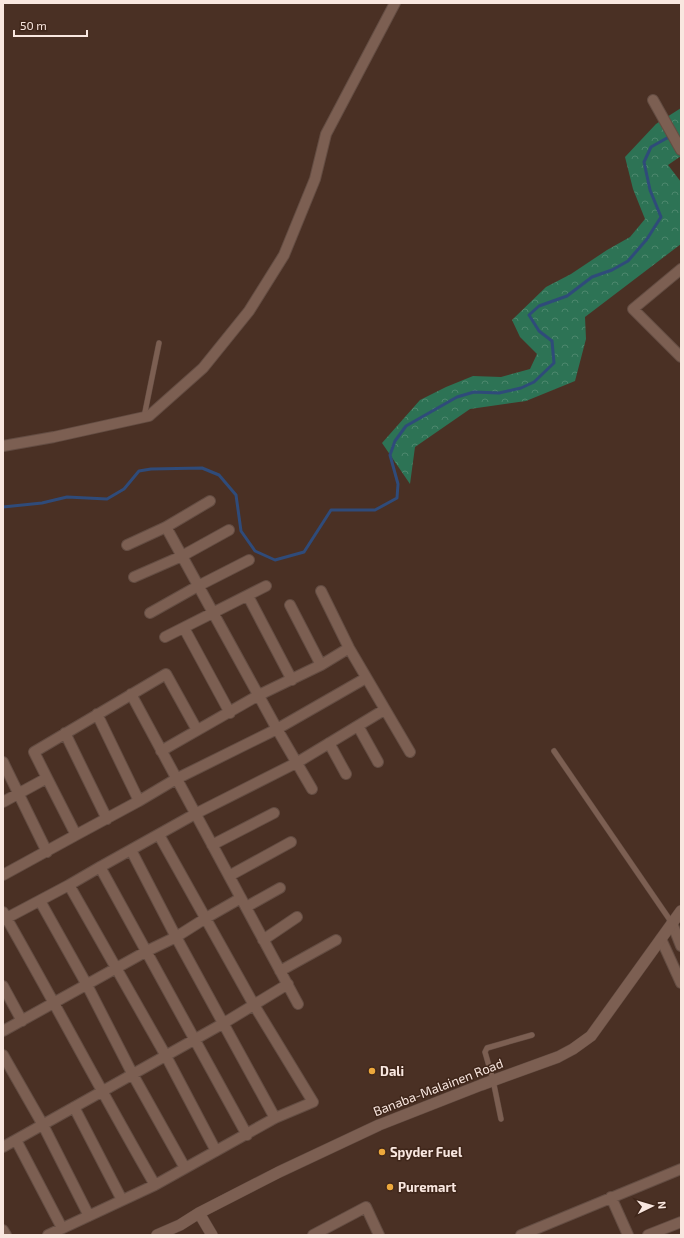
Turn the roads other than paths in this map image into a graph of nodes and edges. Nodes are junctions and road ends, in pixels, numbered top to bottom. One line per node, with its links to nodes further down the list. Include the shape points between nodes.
1 (395, 3): 7 (street, via 326,134 315,179 284,255 249,311 202,368 149,416)
2 (653, 100): 3 (street)
3 (681, 150)
4 (681, 270): 6 (street, via 633,309)
5 (159, 344): 7 (lane)
6 (681, 357)
7 (144, 417): 8 (street)
8 (3, 446)
9 (210, 501): 10 (street)
10 (166, 527): 12 (street); 13 (street)
11 (229, 530): 13 (street)
12 (127, 545)
13 (182, 556): 15 (street); 16 (street)
14 (249, 560): 16 (street)
15 (134, 577)
16 (198, 586): 21 (street); 22 (street)
17 (266, 586): 19 (street)
18 (321, 591): 25 (street)
19 (248, 596): 22 (street); 28 (street)
20 (290, 605): 26 (street)
21 (150, 613)
22 (213, 613): 23 (street); 30 (street)
23 (184, 628): 24 (street); 32 (street)
24 (165, 637)
25 (349, 648): 26 (street); 27 (street)
26 (321, 665): 28 (street)
27 (366, 678): 31 (street); 35 (street)
28 (292, 680): 30 (street)
29 (131, 694): 33 (street); 36 (street, via 166,674); 39 (street)
30 (259, 695): 32 (street); 35 (street)
31 (384, 710): 34 (street); 41 (street)
32 (230, 713): 36 (street)
33 (97, 714): 37 (street); 51 (street)
34 (358, 726): 38 (street); 44 (street)
35 (278, 729): 43 (street); 47 (street)
36 (197, 730): 39 (street)
37 (65, 733): 46 (street, via 34,752); 54 (street)
38 (328, 744): 43 (street); 45 (street)
39 (161, 751): 47 (street)
40 (554, 751): 72 (lane)
41 (410, 752)
42 (3, 762): 49 (street)
43 (298, 762): 48 (street); 53 (street)
44 (378, 762)
45 (346, 774)
46 (47, 778): 49 (street); 56 (street)
47 (176, 779): 51 (street); 53 (street)
48 (312, 789)
49 (18, 794): 50 (street); 60 (street)
50 (3, 802)
51 (139, 802): 54 (street)
52 (274, 813): 58 (street)
53 (195, 814): 55 (street); 58 (street)
54 (107, 819): 56 (street)
55 (159, 835): 59 (street); 71 (street)
56 (76, 836): 60 (street)
57 (291, 842): 63 (street)
58 (212, 845): 63 (street)
59 (131, 850): 61 (street); 73 (street)
60 (47, 852): 62 (street)
61 (100, 867): 64 (street); 78 (street)
62 (3, 875)
63 (229, 876): 67 (street)
64 (70, 885): 66 (street); 79 (street)
65 (280, 888): 67 (street)
66 (40, 901): 69 (street); 83 (street)
67 (243, 903): 71 (street); 75 (street)
68 (681, 911): 72 (street, Banaba-Malainen Road)
69 (4, 917): 85 (street)
70 (296, 917): 75 (street)
71 (206, 918): 73 (street); 87 (street)
72 (672, 923): 74 (street, Banaba-Malainen Road); 77 (street)
73 (176, 936): 78 (street); 89 (street)
74 (661, 939): 81 (street); 96 (street, Banaba-Malainen Road, via 591,1036 558,1057)
75 (263, 940): 80 (street)
76 (336, 940): 80 (street)
77 (681, 946)
78 (147, 951): 79 (street); 92 (street)
79 (116, 968): 83 (street); 94 (street)
80 (280, 971): 82 (street)
81 (681, 983)
82 (288, 984): 86 (street); 87 (street)
83 (87, 985): 85 (street); 95 (street)
84 (3, 986): 88 (street)
85 (55, 1003): 88 (street); 97 (street)
86 (298, 1004)
87 (254, 1005): 89 (street); 99 (street, via 313,1102)
88 (22, 1021): 90 (street)
89 (224, 1023): 92 (street); 99 (street)
90 (3, 1031)
91 (532, 1036): 96 (lane, via 487,1048)
92 (194, 1040): 94 (street); 102 (street)
93 (3, 1055): 101 (street)
94 (166, 1056): 95 (street); 105 (street)
95 (133, 1075): 97 (street); 106 (street)
96 (493, 1080): 100 (lane); 111 (street, Banaba-Malainen Road, via 379,1125)
97 (102, 1092): 98 (street); 108 (street)
98 (74, 1108): 101 (street); 110 (street)
99 (276, 1118): 102 (street)
100 (501, 1119)
101 (43, 1125): 103 (street); 112 (street)
102 (247, 1135): 105 (street)
103 (16, 1140): 104 (street); 114 (street)
104 (3, 1147)
105 (216, 1151): 106 (street)
106 (185, 1168): 108 (street)
107 (681, 1169): 109 (street)
108 (155, 1185): 110 (street)
109 (611, 1197): 122 (street); 123 (street)
110 (122, 1200): 112 (street)
111 (199, 1213): 118 (street, Banaba-Malainen Road); 119 (street)
112 (89, 1216): 114 (street)
113 (681, 1222): 124 (street)
114 (62, 1228): 117 (street)
115 (3, 1230): 116 (street)
116 (6, 1235)
117 (48, 1235)
118 (157, 1235)
119 (212, 1235)
120 (313, 1235): 121 (street, via 366,1207)
121 (379, 1235)
122 (520, 1235)
123 (628, 1235)
124 (648, 1235)

